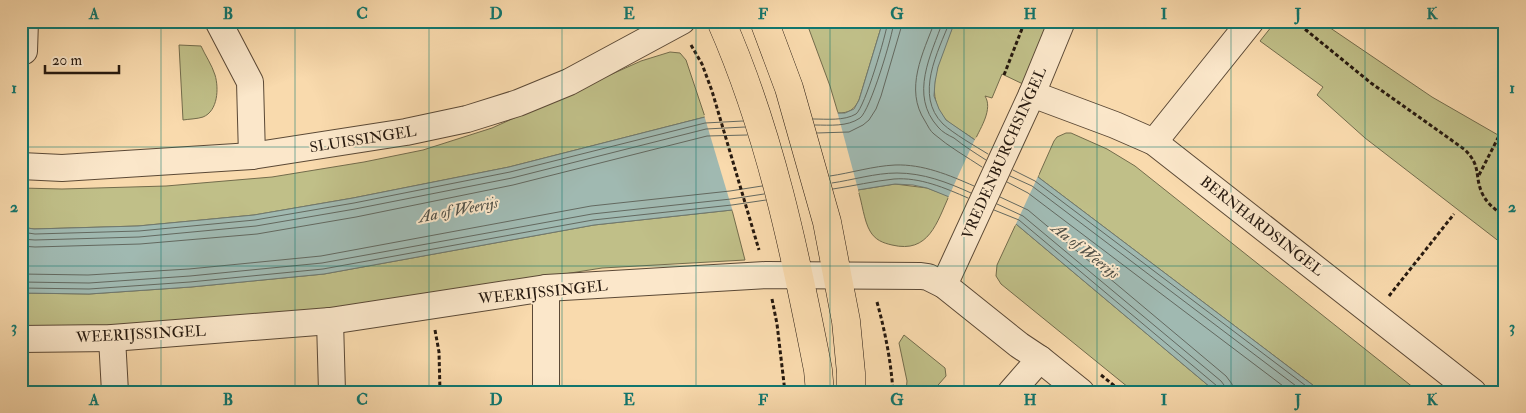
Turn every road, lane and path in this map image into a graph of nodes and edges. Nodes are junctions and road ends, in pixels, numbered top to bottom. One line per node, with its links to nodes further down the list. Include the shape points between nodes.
1 (25, 21): 10 (street)
2 (218, 21): 15 (street, via 250,82)
3 (721, 21): 22 (main road, via 769,156)
4 (764, 21): 23 (main road, via 789,88 827,222)
5 (1025, 21): 11 (path)
6 (1062, 21): 12 (street, VREDENBURCHSINGEL)
7 (1251, 21): 14 (street)
8 (1295, 21): 17 (path, via 1371,83 1464,149 1477,166)
9 (680, 23): 15 (street, SLUISSINGEL, via 569,82 476,117 406,132); 21 (path, via 712,91)
10 (24, 51)
11 (1004, 75)
12 (1028, 104): 14 (street, BERNHARDSINGEL, via 1115,125); 20 (street, VREDENBURCHSINGEL)
13 (1505, 131): 17 (path)
14 (1154, 142): 27 (street, BERNHARDSINGEL)
15 (252, 156): 16 (street, SLUISSINGEL, via 62,168)
16 (21, 166)
17 (1478, 177): 19 (path, via 1484,197)
18 (1454, 214): 27 (path)
19 (1505, 216)
20 (949, 273): 24 (street, WEERIJSSINGEL, via 928,277); 31 (street, WEERIJSSINGEL, via 1019,345)
21 (766, 275): 22 (street, WEERIJSSINGEL); 25 (street, WEERIJSSINGEL); 36 (path, via 777,324)
22 (799, 275): 23 (street, WEERIJSSINGEL); 37 (main road)
23 (838, 276): 24 (street, WEERIJSSINGEL); 38 (main road, via 846,321)
24 (869, 276): 39 (path, via 885,330)
25 (546, 288): 26 (street, WEERIJSSINGEL); 35 (street)
26 (431, 306): 28 (street, WEERIJSSINGEL); 34 (path, via 439,352)
27 (1374, 314): 42 (street, BERNHARDSINGEL)
28 (330, 321): 29 (street, WEERIJSSINGEL); 33 (street)
29 (112, 338): 30 (street, WEERIJSSINGEL); 32 (street)
30 (21, 339)
31 (1040, 359): 40 (street); 41 (street, WEERIJSSINGEL)
32 (115, 392)
33 (332, 392)
34 (440, 392)
35 (546, 392)
36 (785, 392)
37 (820, 392)
38 (850, 392)
39 (893, 392)
40 (1011, 392)
41 (1081, 392)
42 (1474, 392)

